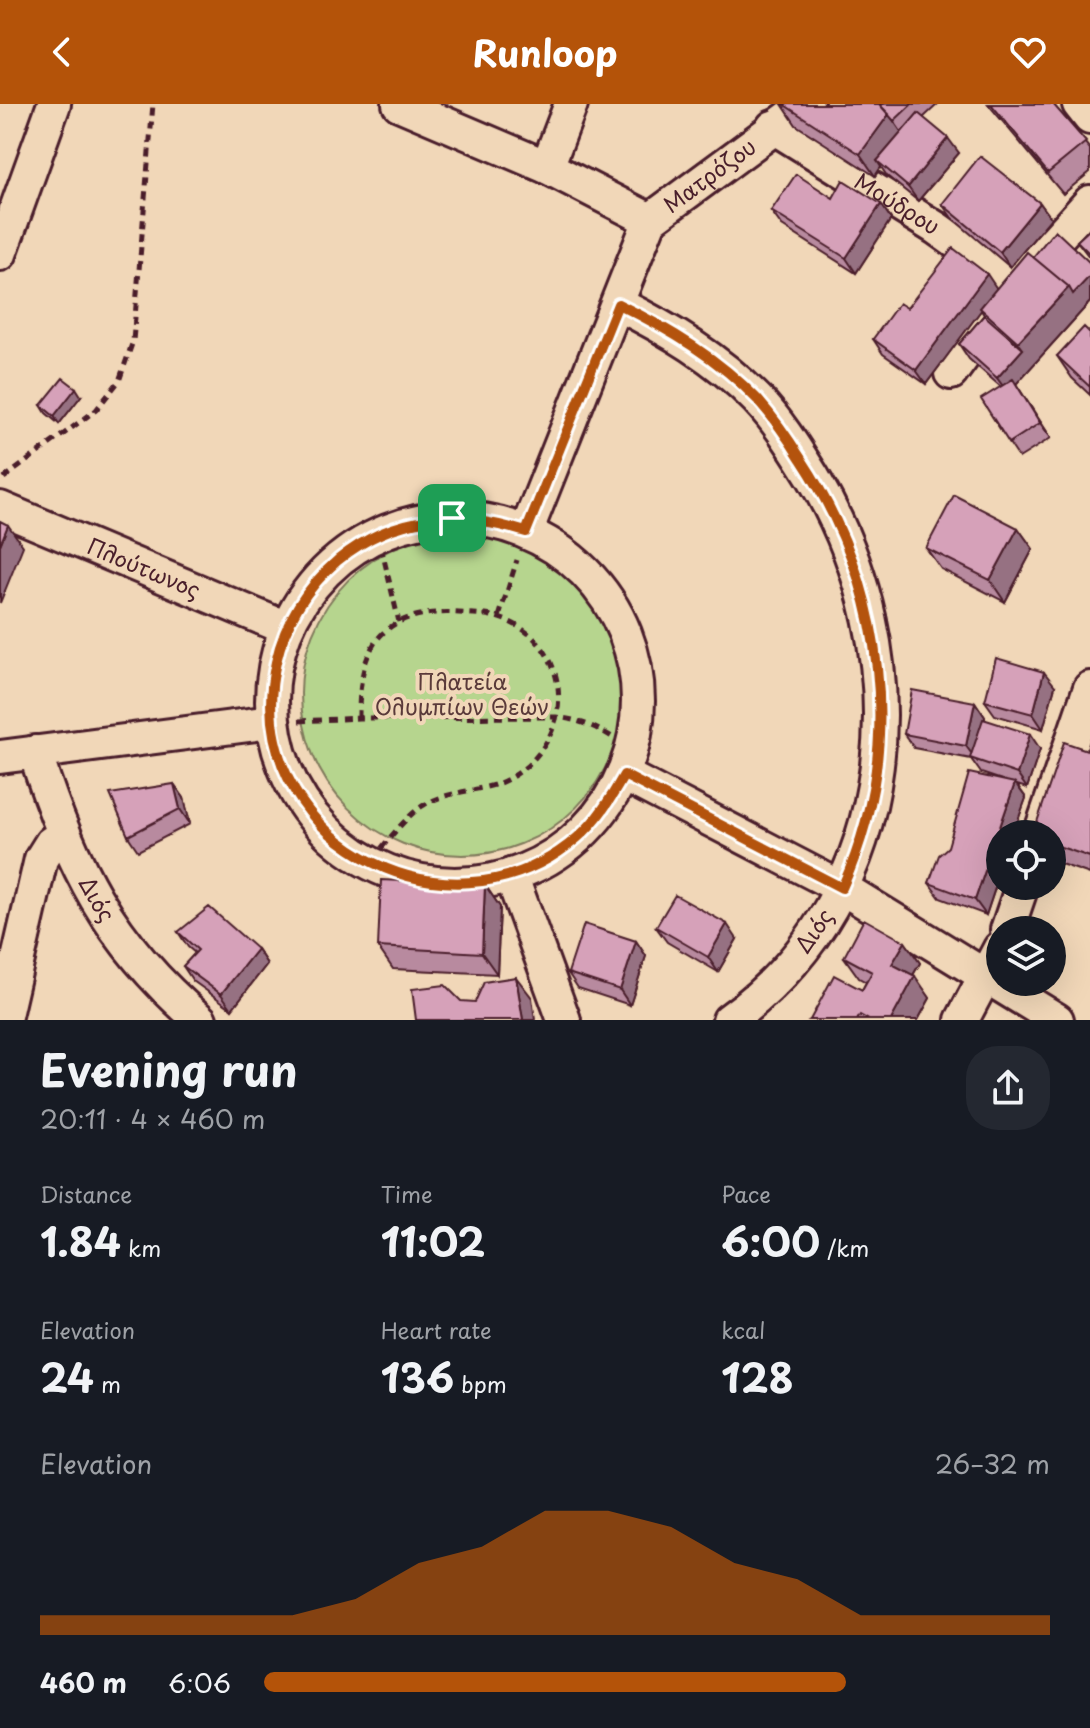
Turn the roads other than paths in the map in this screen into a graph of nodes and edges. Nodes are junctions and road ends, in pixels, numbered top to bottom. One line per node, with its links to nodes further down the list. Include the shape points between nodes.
1 (54, 104): 11 (street)
2 (399, 104): 8 (street)
3 (571, 104): 8 (street)
4 (807, 104): 7 (street, Ματρόζου)
5 (1079, 104): 6 (street)
6 (1090, 118)
7 (773, 127): 10 (street, Ματρόζου); 12 (street, Μούδρου, via 936,228)
8 (547, 167): 10 (street)
9 (1090, 202): 12 (street)
10 (650, 220): 13 (street, Ματρόζου)
11 (0, 254)
12 (1016, 285): 14 (street)
13 (618, 304): 16 (street, Ματρόζου); 26 (street, Διός, via 702,352 758,401 807,468 850,550 873,628 881,702 870,801)
14 (951, 373)
15 (0, 508): 17 (street, Πλούτωνος)
16 (526, 532): 17 (street, via 490,521 452,518 414,522 378,534 324,573); 22 (street, via 582,569 621,623 638,687 638,720)
17 (286, 628): 19 (street, via 273,674)
18 (1090, 688): 23 (street)
19 (272, 722): 20 (street); 25 (street, via 294,789 331,835 369,863 439,883)
20 (35, 752): 21 (street); 24 (street, Διός)
21 (0, 757)
22 (628, 764): 25 (street, via 604,809 578,837 546,860); 26 (street)
23 (1045, 820)
24 (64, 835): 29 (street, via 41,859); 30 (street, Διός, via 125,945)
25 (511, 875): 31 (street)
26 (842, 888): 27 (street); 32 (street, Διός, via 797,956)
27 (986, 977): 33 (street)
28 (1017, 996): 34 (street)
29 (4, 1020)
30 (200, 1020)
31 (564, 1020)
32 (729, 1020)
33 (962, 1020)
34 (1057, 1020)

